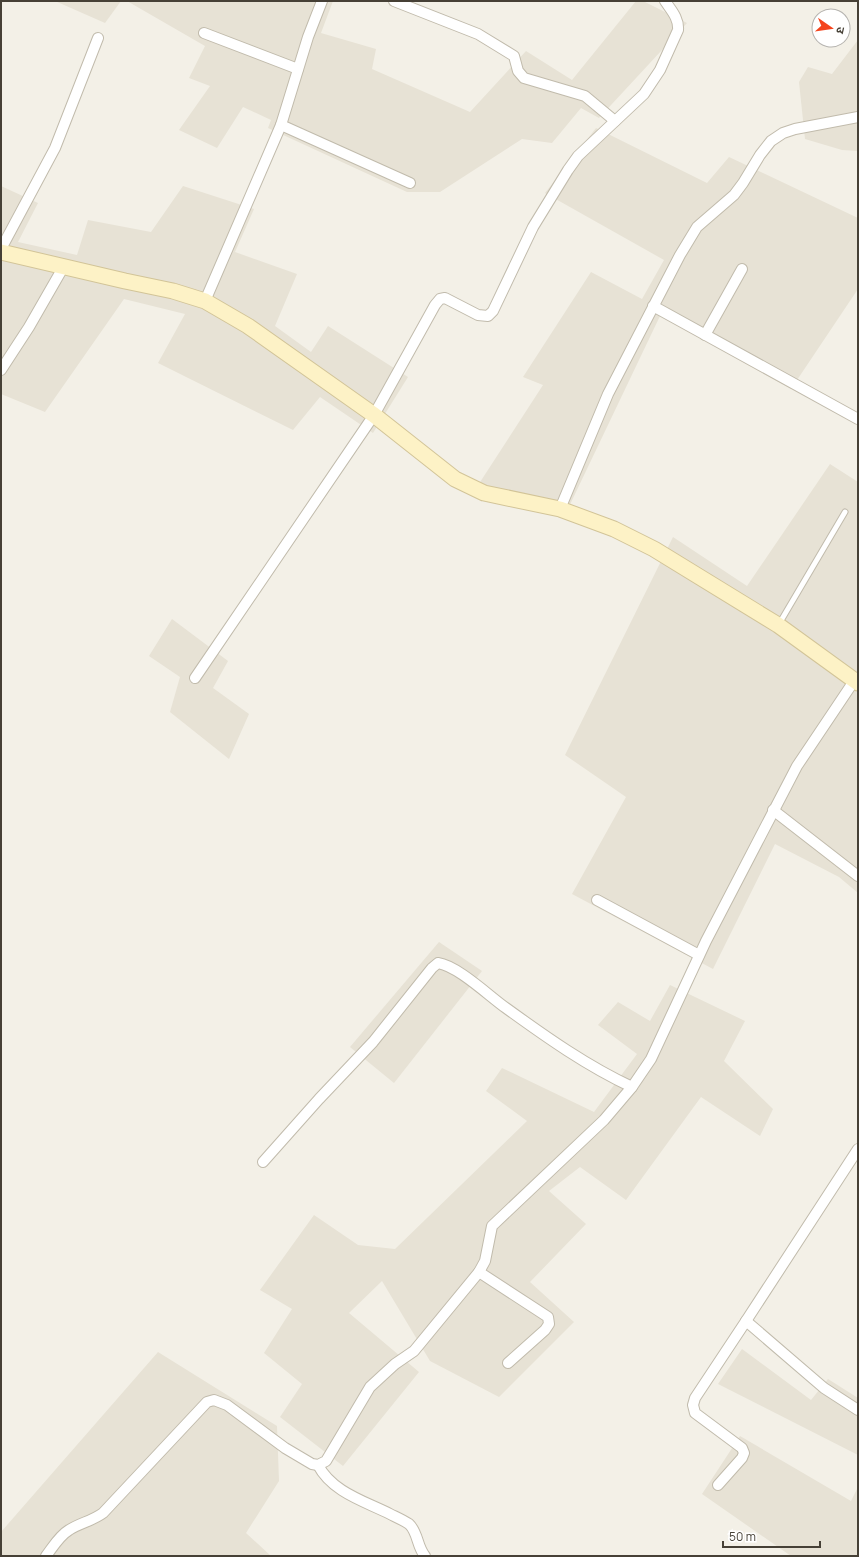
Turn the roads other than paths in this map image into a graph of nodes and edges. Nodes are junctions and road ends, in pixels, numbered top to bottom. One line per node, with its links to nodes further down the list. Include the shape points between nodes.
1 (322, 1): 6 (street)
2 (394, 1): 8 (street, via 478,34 514,56 518,71 524,78 585,96)
3 (664, 1): 8 (street, via 679,23 678,30 653,82)
4 (204, 33): 6 (street)
5 (98, 38): 11 (street, via 55,148)
6 (298, 69): 9 (street)
7 (858, 117): 15 (street, via 795,129 771,141 734,195 697,227)
8 (615, 121): 18 (street, via 578,156 568,170 533,226 493,311 488,316 478,315 453,300 440,299)
9 (281, 125): 10 (street); 14 (street)
10 (410, 183)
11 (1, 250): 12 (street)
12 (64, 266): 14 (street); 17 (street, via 30,327)
13 (742, 269): 16 (street)
14 (205, 301): 18 (street, via 248,326)
15 (653, 306): 16 (street); 20 (street, via 608,394)
16 (706, 335): 19 (street)
17 (1, 370)
18 (374, 415): 20 (street, via 455,479 484,493); 23 (street)
19 (858, 419)
20 (560, 509): 22 (street, via 614,529 654,549)
21 (845, 512): 22 (lane)
22 (778, 626): 24 (street)
23 (195, 678)
24 (856, 682): 25 (street, via 796,766)
25 (773, 810): 26 (street); 28 (street)
26 (858, 876)
27 (597, 900): 28 (street)
28 (699, 955): 29 (street, via 651,1059)
29 (632, 1087): 31 (street, via 598,1071 505,1008 455,970 446,964 438,963 373,1042 318,1099); 32 (street, via 604,1120 492,1226 485,1261)
30 (858, 1149): 33 (street)
31 (263, 1162)
32 (479, 1272): 34 (street, via 548,1317 549,1324 545,1330); 36 (street, via 414,1351 370,1386 326,1461)
33 (746, 1321): 35 (street, via 824,1388); 37 (street, via 695,1398 693,1405 695,1413 742,1448 744,1453)
34 (508, 1363)
35 (858, 1410)
36 (318, 1465): 38 (street, via 285,1448 227,1405 214,1400 207,1402 103,1513 61,1536); 39 (street, via 331,1483 343,1491 407,1522)
37 (718, 1485)
38 (46, 1556)
39 (425, 1556)

